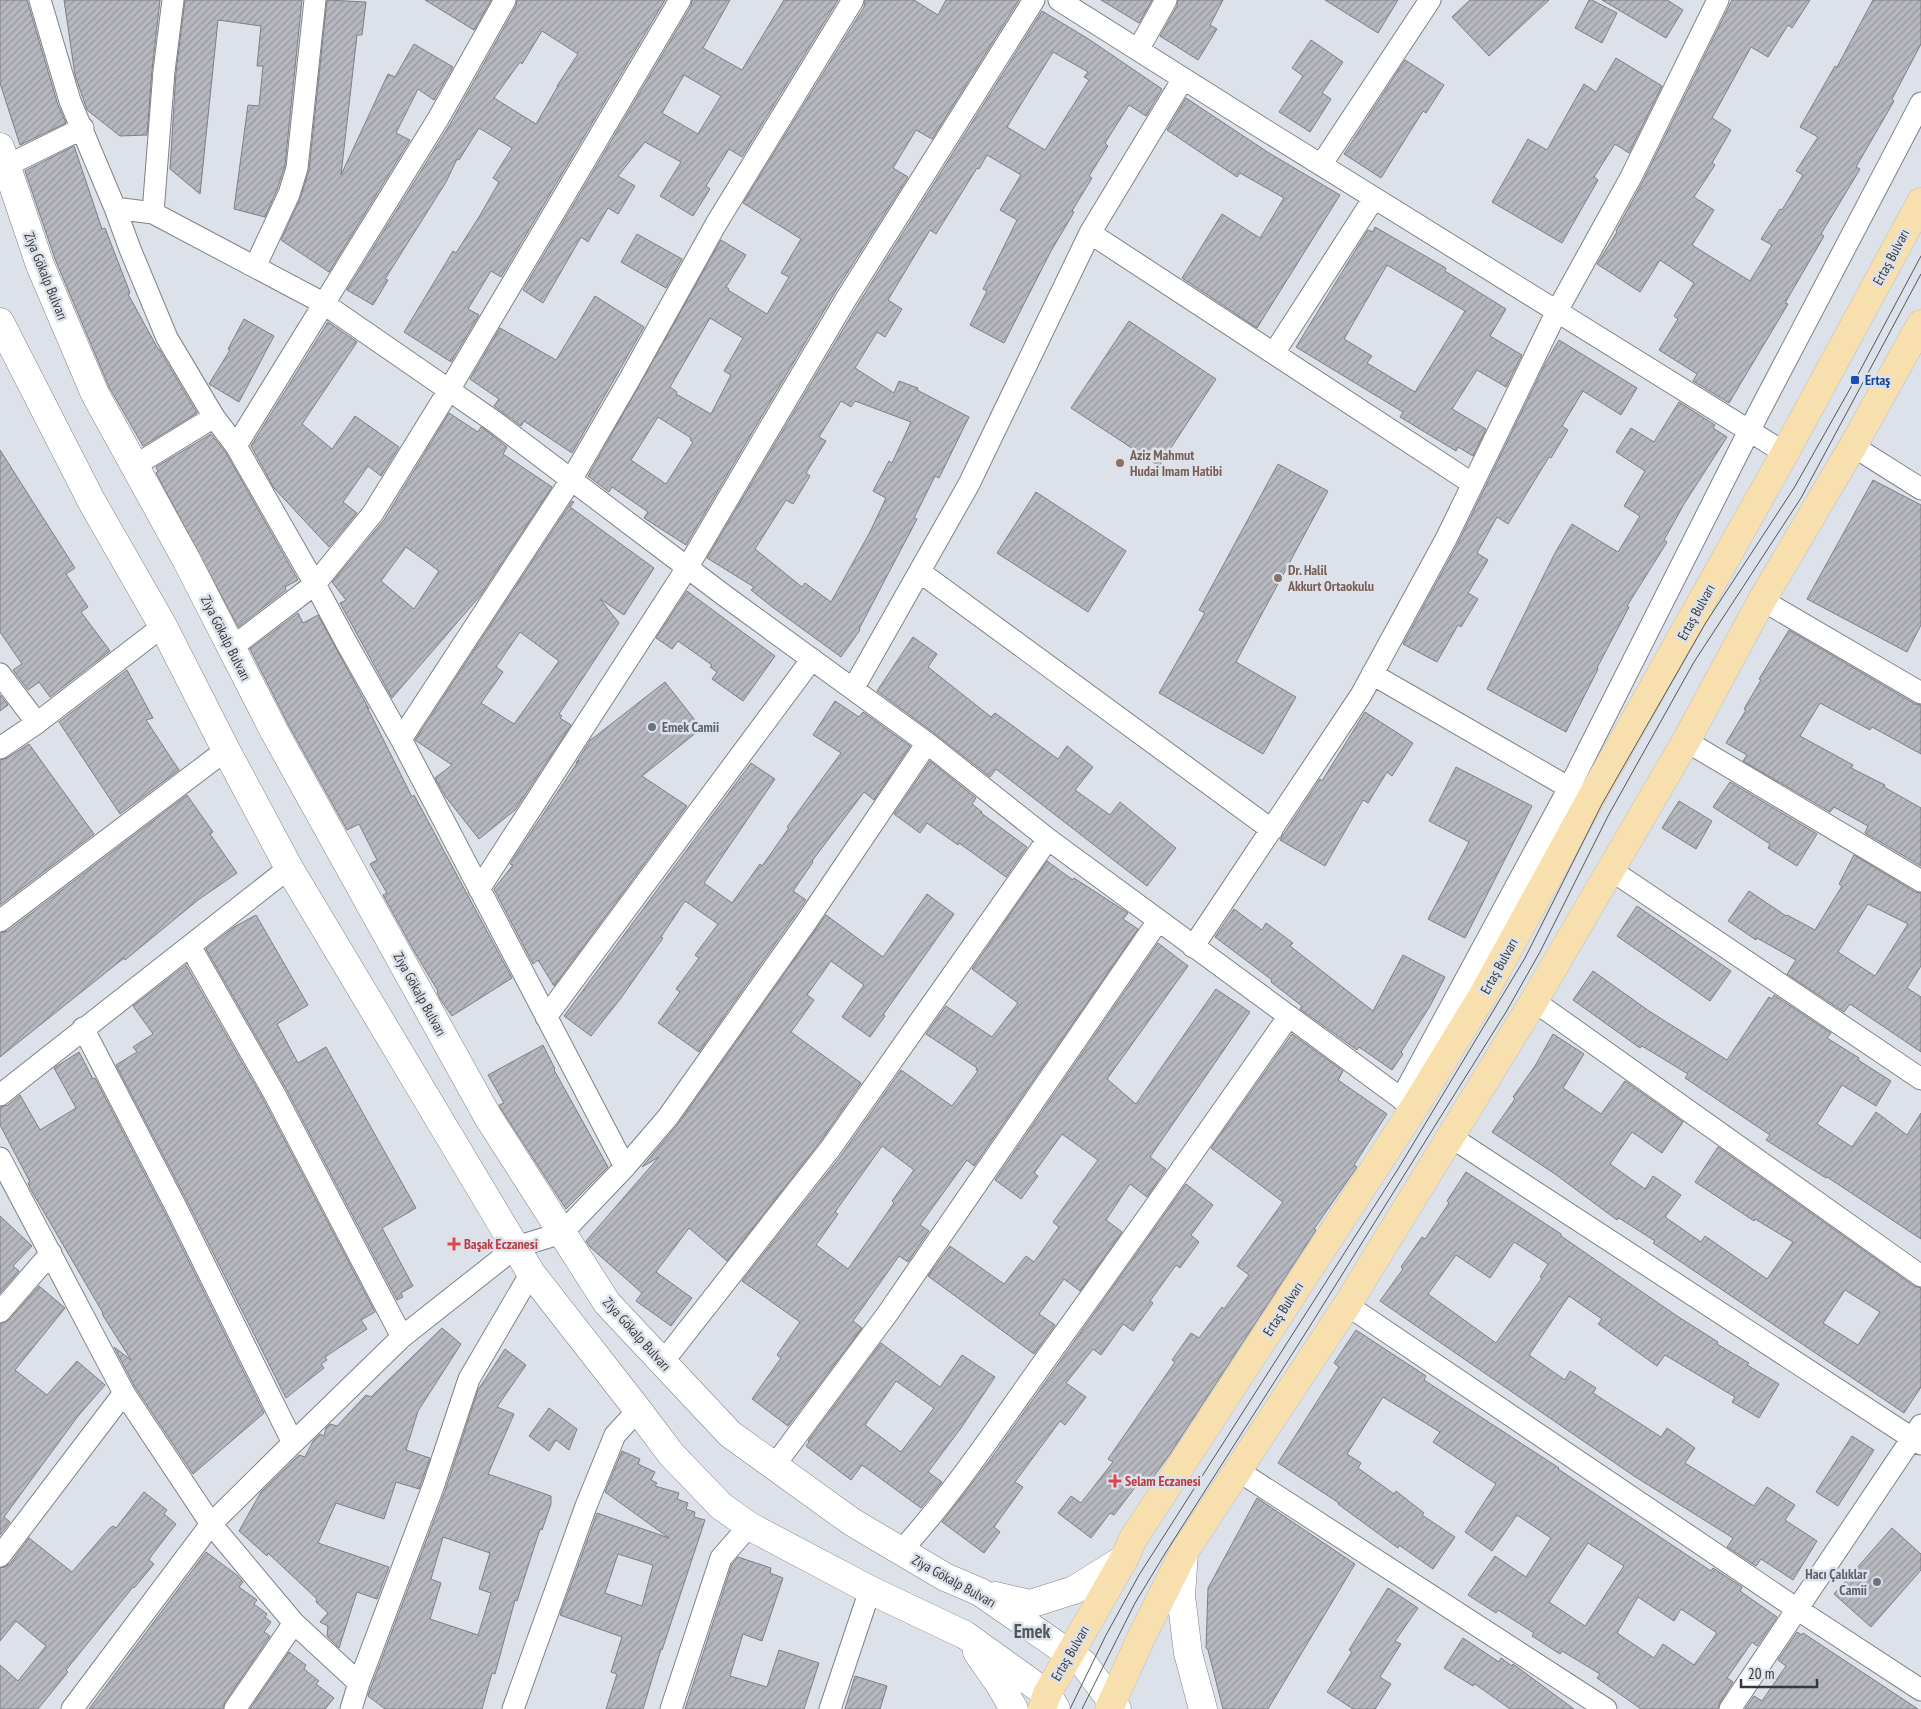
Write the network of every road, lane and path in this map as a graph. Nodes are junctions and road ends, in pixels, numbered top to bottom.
1 (40, 0) edge
2 (173, 0) edge
3 (315, 0) edge
4 (505, 0) edge
5 (680, 0) edge
6 (853, 0) edge
7 (1034, 0) edge
8 (1059, 0) edge
9 (1166, 0) edge
10 (1430, 0) edge
11 (1718, 0) edge
12 (1138, 50) junction
13 (1183, 79) junction
14 (1921, 103) edge
15 (83, 128) junction
16 (2, 160) edge
17 (1321, 165) junction
18 (1374, 198) junction
19 (1921, 202) edge
20 (115, 208) junction
21 (153, 213) junction
22 (1090, 233) junction
23 (255, 267) junction
24 (323, 303) junction
25 (1557, 311) junction
26 (0, 322) edge
27 (1921, 324) edge
28 (1274, 353) junction
29 (449, 390) junction
30 (214, 417) junction
31 (1748, 431) junction
32 (236, 446) junction
33 (1853, 446) junction
34 (1784, 453) junction
35 (134, 466) junction
36 (571, 480) junction
37 (1473, 484) junction
38 (1921, 490) edge
39 (687, 568) junction
40 (920, 572) junction
41 (315, 584) junction
42 (1762, 600) junction
43 (164, 626) junction
44 (231, 648) junction
45 (812, 659) junction
46 (0, 674) edge
47 (1372, 674) junction
48 (853, 689) junction
49 (1921, 693) edge
50 (37, 723) junction
51 (401, 739) junction
52 (1686, 741) junction
53 (927, 743) junction
54 (0, 748) edge
55 (226, 750) junction
56 (1579, 794) junction
57 (1272, 830) junction
58 (1048, 839) junction
59 (289, 868) junction
60 (1611, 870) junction
61 (1921, 881) edge
62 (479, 889) junction
63 (0, 921) edge
64 (1158, 921) junction
65 (190, 946) junction
66 (1194, 947) junction
67 (1534, 1001) junction
68 (1289, 1016) junction
69 (546, 1017) junction
70 (83, 1028) junction
71 (1921, 1079) edge
72 (0, 1095) edge
73 (1407, 1103) junction
74 (1450, 1137) junction
75 (0, 1158) edge
76 (625, 1167) junction
77 (562, 1233) junction
78 (516, 1247) junction
79 (51, 1254) junction
80 (531, 1272) junction
81 (1921, 1276) edge
82 (1347, 1306) junction
83 (0, 1312) edge
84 (402, 1337) junction
85 (662, 1363) junction
86 (124, 1393) junction
87 (638, 1410) junction
88 (1918, 1435) edge
89 (293, 1443) junction
90 (774, 1466) junction
91 (1237, 1470) junction
92 (211, 1524) junction
93 (749, 1526) junction
94 (900, 1551) junction
95 (1184, 1552) junction
96 (0, 1556) edge
97 (1124, 1560) junction
98 (870, 1590) junction
99 (980, 1592) junction
100 (1797, 1609) junction
101 (294, 1623) junction
102 (965, 1635) junction
103 (1069, 1654) junction
104 (359, 1683) junction
105 (1921, 1690) edge
106 (1048, 1704) edge
107 (1113, 1707) edge
108 (72, 1709) edge
109 (235, 1709) edge
110 (351, 1709) edge
111 (513, 1709) edge
112 (670, 1709) edge
113 (830, 1709) edge
114 (1014, 1709) edge
115 (1203, 1709) edge
116 (1606, 1709) edge
117 (1730, 1709) edge

1 - 15 street
2 - 21 street
3 - 23 street
4 - 24 street
5 - 29 street
6 - 36 street
7 - 39 street
8 - 12 street
9 - 12 street
10 - 17 street
11 - 25 street
12 - 13 street
13 - 17 street
13 - 22 street
14 - 31 street
15 - 16 street
15 - 20 street
16 - 35 main road, Ziya Gökalp Bulvarı
17 - 18 street
18 - 25 street
18 - 28 street
19 - 34 main road, Ertaş Bulvarı
20 - 21 street
20 - 30 street
21 - 23 street
22 - 28 street
22 - 40 street
23 - 24 street
24 - 29 street
24 - 32 street
25 - 31 street
25 - 37 street
26 - 43 main road
27 - 33 main road
28 - 37 street
29 - 36 street
29 - 41 street
30 - 32 street
30 - 35 street
31 - 34 street
31 - 56 street
32 - 41 street
33 - 38 street
33 - 42 main road
34 - 56 main road, Ertaş Bulvarı
35 - 44 main road, Ziya Gökalp Bulvarı
36 - 39 street
36 - 51 street
37 - 47 street
39 - 45 street
39 - 62 street
40 - 48 street
40 - 57 street
41 - 44 street
41 - 51 street
42 - 49 street
42 - 52 main road
43 - 50 street
43 - 55 main road
44 - 77 main road, Ziya Gökalp Bulvarı
45 - 48 street
45 - 69 street
46 - 50 street
47 - 56 street
47 - 57 street
48 - 53 street
50 - 54 street
51 - 62 street
52 - 60 main road
52 - 61 street
53 - 58 street
53 - 76 street
55 - 59 main road
55 - 63 street
56 - 73 main road, Ertaş Bulvarı
57 - 66 street
58 - 64 street
58 - 85 street
59 - 65 street
59 - 78 main road
60 - 67 main road
60 - 71 street
62 - 69 street
64 - 66 street
64 - 90 street
65 - 70 street
65 - 84 street
66 - 68 street
67 - 74 main road
67 - 81 street
68 - 73 street
68 - 94 street
69 - 76 street
70 - 72 street
70 - 89 street
73 - 97 main road, Ertaş Bulvarı
74 - 82 main road
74 - 88 street
75 - 79 street
76 - 77 street
77 - 78 street
77 - 85 main road, Ziya Gökalp Bulvarı
78 - 80 main road
78 - 84 street
79 - 83 street
79 - 86 street
80 - 87 main road
80 - 104 street
82 - 91 main road
82 - 100 street
84 - 89 street
85 - 90 main road, Ziya Gökalp Bulvarı
86 - 92 street
86 - 96 street
87 - 93 main road
87 - 111 street
88 - 100 street
89 - 92 street
90 - 94 main road, Ziya Gökalp Bulvarı
91 - 95 main road
91 - 116 street
92 - 101 street
92 - 108 street
93 - 98 main road
93 - 112 street
94 - 99 main road, Ziya Gökalp Bulvarı
95 - 107 main road
95 - 115 main road
97 - 99 main road
97 - 103 main road, Ertaş Bulvarı
98 - 102 main road
98 - 113 street
99 - 103 main road, Ziya Gökalp Bulvarı
100 - 105 street
100 - 117 street
101 - 104 street
101 - 109 street
102 - 106 main road
102 - 114 main road
103 - 106 main road, Ertaş Bulvarı
103 - 107 main road, Ziya Gökalp Bulvarı
104 - 110 street

